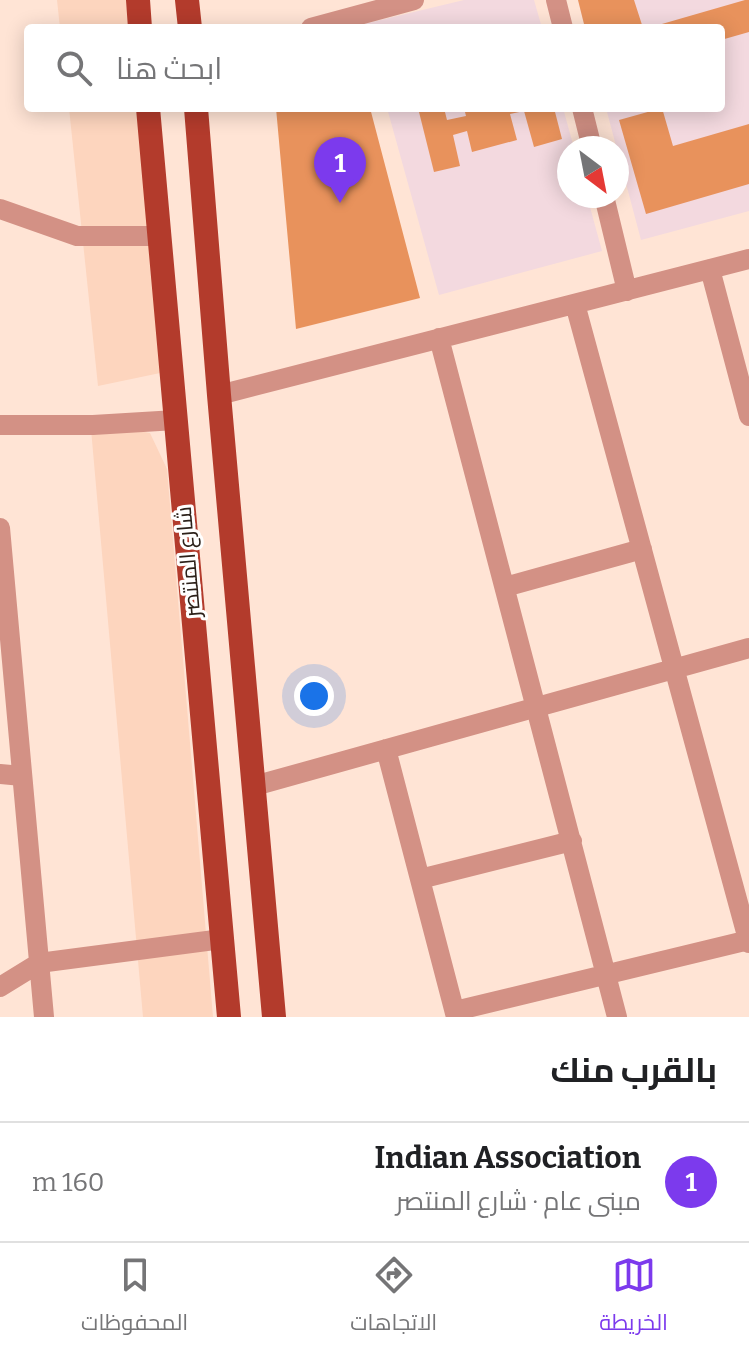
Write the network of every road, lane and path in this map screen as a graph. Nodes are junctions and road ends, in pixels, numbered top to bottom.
1 (138, 0) edge
2 (187, 0) edge
3 (414, 0) edge
4 (556, 0) edge
5 (140, 24) edge
6 (190, 24) edge
7 (326, 24) edge
8 (562, 24) edge
9 (148, 112) edge
10 (196, 112) edge
11 (583, 112) edge
12 (589, 136) edge
13 (607, 208) edge
14 (0, 209) edge
15 (159, 236) junction
16 (749, 259) edge
17 (710, 269) junction
18 (627, 291) junction
19 (575, 304) junction
20 (439, 338) junction
21 (219, 395) junction
22 (749, 416) edge
23 (176, 420) junction
24 (0, 425) edge
25 (0, 528) edge
26 (642, 549) junction
27 (505, 587) junction
28 (749, 648) edge
29 (674, 669) junction
30 (536, 707) junction
31 (386, 749) junction
32 (0, 774) edge
33 (22, 776) junction
34 (254, 786) junction
35 (572, 841) junction
36 (420, 879) junction
37 (222, 939) junction
38 (749, 941) edge
39 (39, 963) junction
40 (607, 976) junction
41 (0, 987) edge
42 (456, 1014) edge
43 (44, 1017) edge
44 (229, 1017) edge
45 (274, 1017) edge
46 (617, 1017) edge

1 - 5 main road
2 - 6 main road
3 - 7 street
4 - 8 street
9 - 15 main road, شارع المنتصر
10 - 21 main road, شارع المنتصر
11 - 12 street
13 - 18 street
14 - 15 street
15 - 23 main road, شارع المنتصر
16 - 17 street
17 - 18 street
17 - 22 street
18 - 19 street
19 - 20 street
19 - 26 street
20 - 21 street
20 - 27 street
21 - 34 main road, شارع المنتصر
23 - 24 street
23 - 37 main road, شارع المنتصر
25 - 33 street
26 - 27 street
26 - 29 street
27 - 30 street
28 - 29 street
29 - 30 street
29 - 38 street
30 - 31 street
30 - 35 street
31 - 34 street
31 - 36 street
32 - 33 street
33 - 39 street
34 - 45 main road, شارع المنتصر
35 - 36 street
35 - 40 street
36 - 42 street
37 - 39 street
37 - 44 main road, شارع المنتصر
38 - 40 street
39 - 41 street
39 - 43 street
40 - 42 street
40 - 46 street

